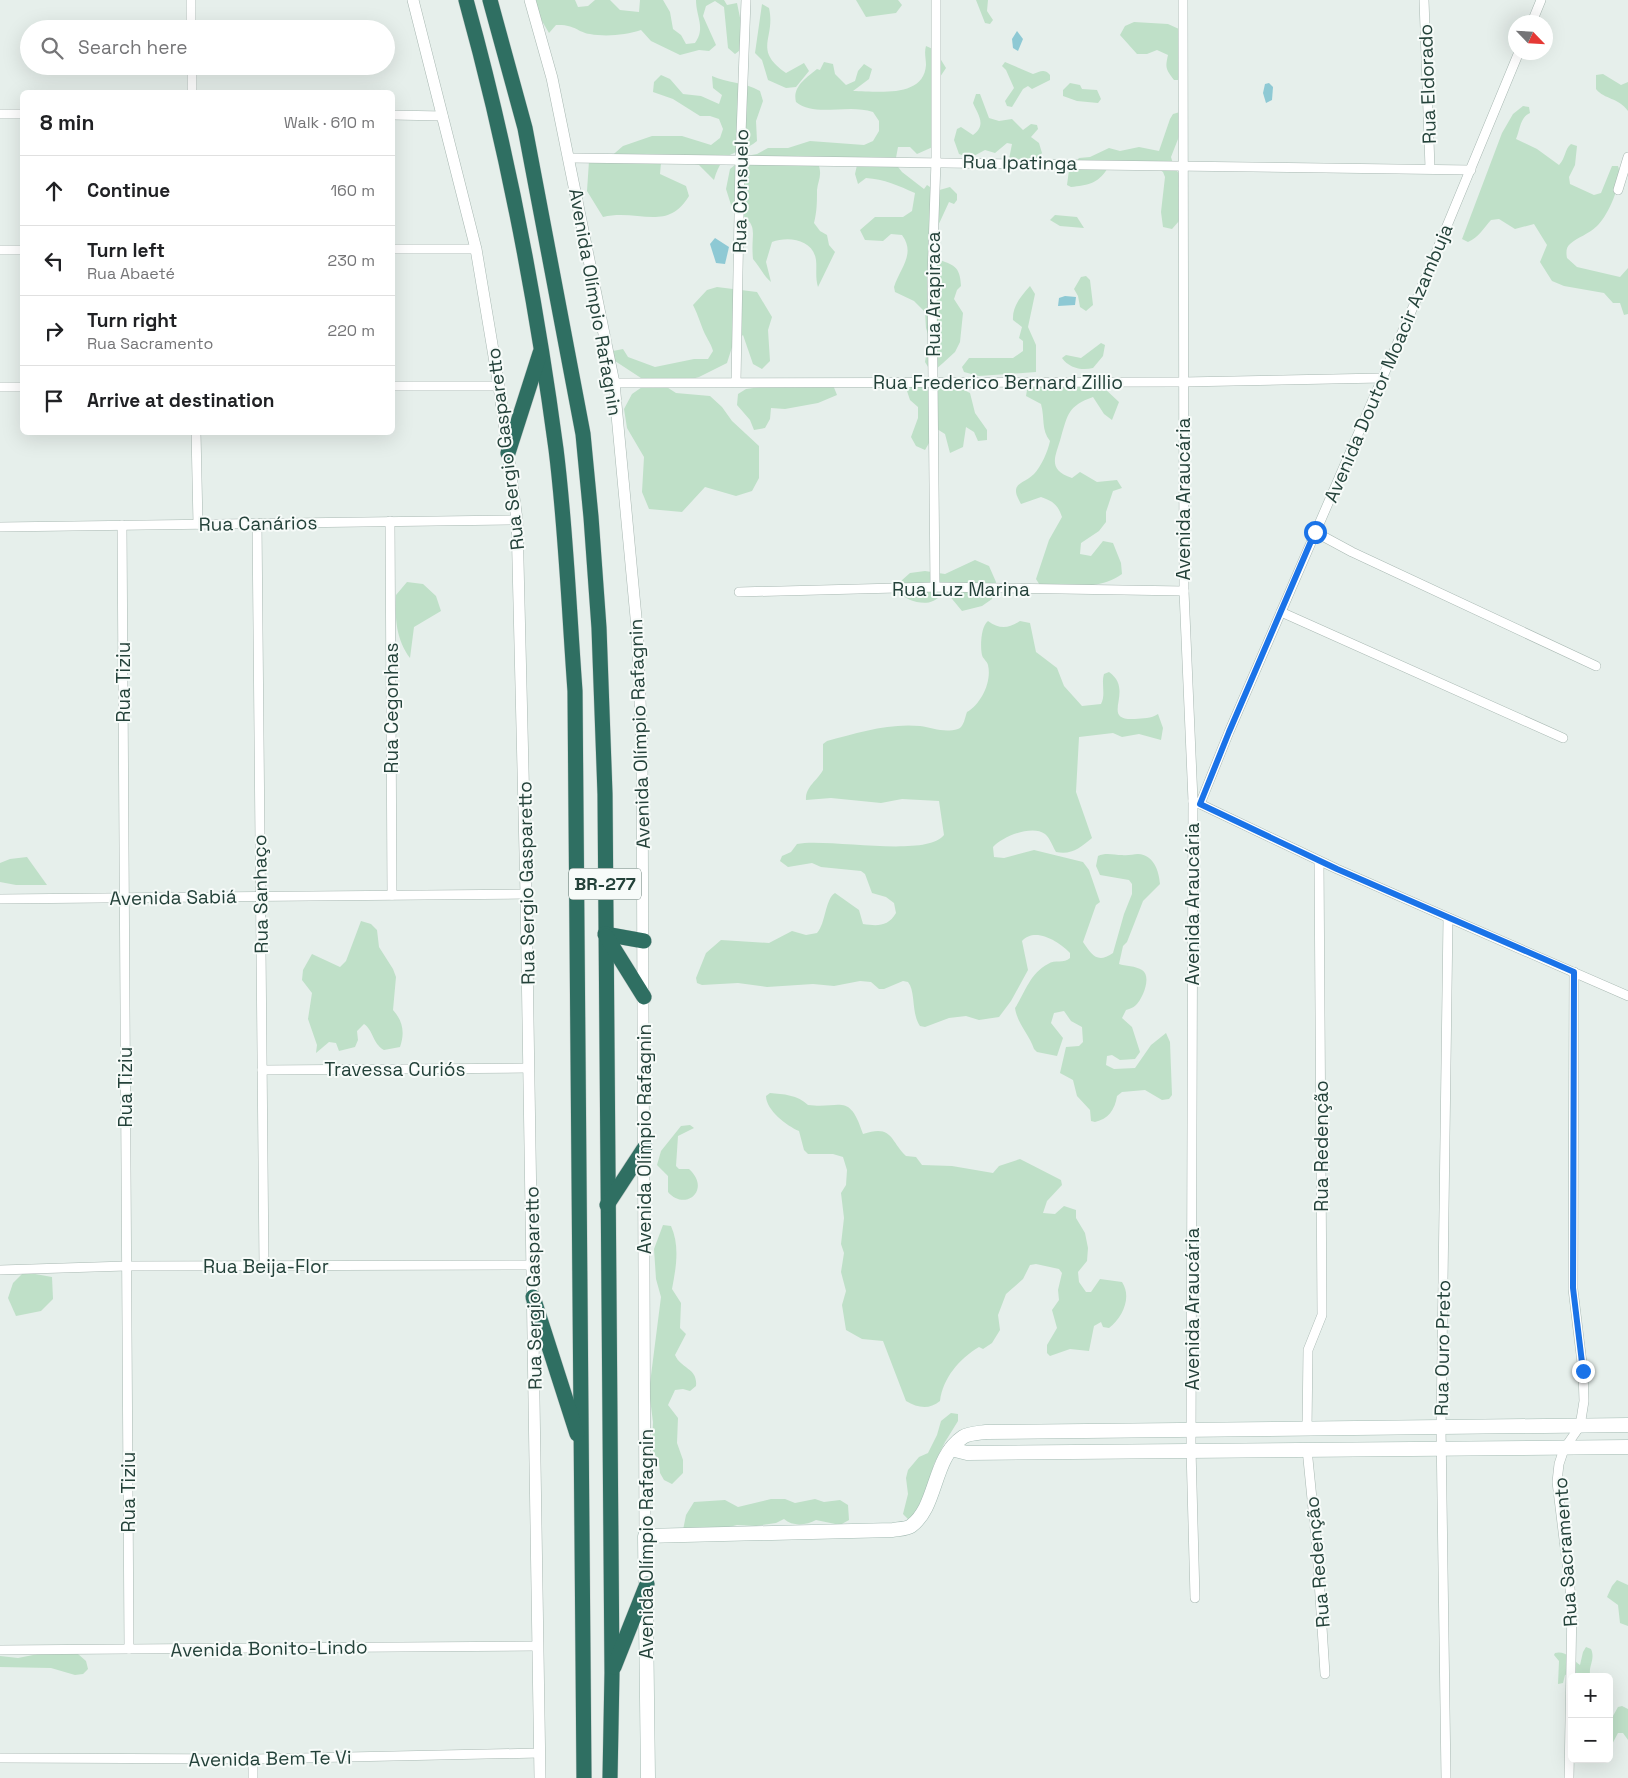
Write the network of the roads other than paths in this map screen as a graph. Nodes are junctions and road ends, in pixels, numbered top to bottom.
1 (191, 0) edge
2 (413, 0) edge
3 (466, 0) edge
4 (490, 0) edge
5 (530, 0) edge
6 (746, 0) edge
7 (936, 0) edge
8 (1182, 0) edge
9 (1424, 0) edge
10 (1541, 0) edge
11 (1535, 15) edge
12 (191, 20) edge
13 (1517, 60) edge
14 (192, 75) edge
15 (192, 90) edge
16 (0, 114) edge
17 (20, 114) edge
18 (395, 115) edge
19 (443, 116) junction
20 (1628, 157) edge
21 (570, 158) junction
22 (740, 161) junction
23 (936, 161) junction
24 (1183, 164) junction
25 (1430, 168) junction
26 (1471, 170) junction
27 (1618, 190) dead end
28 (395, 249) edge
29 (0, 250) edge
30 (20, 250) edge
31 (476, 250) junction
32 (541, 349) junction
33 (1382, 378) junction
34 (736, 382) junction
35 (933, 382) junction
36 (1183, 382) junction
37 (614, 383) junction
38 (395, 386) edge
39 (499, 386) junction
40 (0, 387) edge
41 (20, 387) edge
42 (196, 435) edge
43 (508, 454) junction
44 (517, 520) junction
45 (390, 521) junction
46 (257, 523) junction
47 (198, 524) junction
48 (122, 525) junction
49 (0, 527) edge
50 (1315, 532) junction
51 (935, 587) junction
52 (1184, 591) junction
53 (739, 592) dead end
54 (1280, 612) junction
55 (1596, 666) dead end
56 (1563, 738) dead end
57 (1196, 803) junction
58 (1319, 861) junction
59 (526, 894) junction
60 (392, 895) junction
61 (260, 896) junction
62 (0, 898) edge
63 (124, 898) junction
64 (1448, 918) junction
65 (605, 934) junction
66 (644, 941) junction
67 (1574, 972) junction
68 (1628, 996) edge
69 (644, 997) junction
70 (529, 1068) junction
71 (262, 1070) junction
72 (645, 1147) junction
73 (607, 1206) junction
74 (126, 1266) junction
75 (264, 1266) junction
76 (532, 1266) junction
77 (0, 1270) edge
78 (533, 1298) junction
79 (1628, 1425) edge
80 (1580, 1426) junction
81 (1441, 1428) junction
82 (1307, 1429) junction
83 (1191, 1430) junction
84 (1336, 1430) junction
85 (1628, 1447) edge
86 (1441, 1448) junction
87 (582, 1449) junction
88 (951, 1449) junction
89 (1307, 1449) junction
90 (1564, 1449) junction
91 (1191, 1450) junction
92 (1336, 1450) junction
93 (645, 1536) junction
94 (647, 1584) junction
95 (1195, 1598) dead end
96 (538, 1646) junction
97 (128, 1649) junction
98 (0, 1650) edge
99 (612, 1673) junction
100 (1325, 1674) dead end
101 (539, 1753) junction
102 (0, 1758) edge
103 (253, 1759) junction
104 (253, 1778) edge
105 (540, 1778) edge
106 (584, 1778) edge
107 (610, 1778) edge
108 (648, 1778) edge
109 (1446, 1778) edge
110 (1569, 1778) edge

1 - 12 street
2 - 19 street, Rua Sergio Gasparetto
3 - 32 highway, BR-277
4 - 65 highway, BR-277
5 - 21 street, Avenida Olímpio Rafagnin
6 - 22 street, Rua Consuelo
7 - 23 street, Rua Arapiraca
8 - 24 street, Avenida Araucária
9 - 25 street, Rua Eldorado
10 - 11 street
13 - 26 street, Avenida Doutor Moacir Azambuja
14 - 15 street
16 - 17 street
18 - 19 street
19 - 31 street, Rua Sergio Gasparetto
20 - 27 street
21 - 22 street, Rua Ipatinga
21 - 37 street, Avenida Olímpio Rafagnin
22 - 23 street, Rua Ipatinga
22 - 34 street, Rua Consuelo
23 - 24 street, Rua Ipatinga
23 - 35 street, Rua Arapiraca
24 - 25 street, Rua Ipatinga
24 - 36 street, Avenida Araucária
25 - 26 street, Rua Ipatinga
26 - 33 street, Avenida Doutor Moacir Azambuja
28 - 31 street
29 - 30 street
31 - 39 street, Rua Sergio Gasparetto
32 - 43 highway
32 - 87 highway, BR-277
33 - 36 street, Rua Frederico Bernard Zillio
33 - 50 street, Avenida Doutor Moacir Azambuja
34 - 35 street, Rua Frederico Bernard Zillio
34 - 37 street, Rua Frederico Bernard Zillio
35 - 36 street, Rua Frederico Bernard Zillio
35 - 51 street, Rua Arapiraca
36 - 52 street, Avenida Araucária
37 - 66 street, Avenida Olímpio Rafagnin
38 - 39 street
39 - 43 street, Rua Sergio Gasparetto
40 - 41 street
42 - 47 street
43 - 44 street, Rua Sergio Gasparetto
44 - 45 street, Rua Canários
44 - 59 street, Rua Sergio Gasparetto
45 - 46 street, Rua Canários
45 - 60 street, Rua Cegonhas
46 - 47 street, Rua Canários
46 - 61 street, Rua Sanhaço
47 - 48 street, Rua Canários
48 - 49 street, Rua Canários
48 - 63 street, Rua Tiziu
50 - 54 street, Avenida Doutor Moacir Azambuja
50 - 55 street
51 - 52 street, Rua Luz Marina
51 - 53 street, Rua Luz Marina
52 - 57 street, Avenida Araucária
54 - 56 street
54 - 57 street, Avenida Doutor Moacir Azambuja
57 - 58 street
57 - 83 street, Avenida Araucária
58 - 64 street
58 - 82 street, Rua Redenção
59 - 60 street, Avenida Sabiá
59 - 70 street, Rua Sergio Gasparetto
60 - 61 street, Avenida Sabiá
61 - 63 street, Avenida Sabiá
61 - 71 street, Rua Sanhaço
62 - 63 street, Avenida Sabiá
63 - 74 street, Rua Tiziu
64 - 67 street
64 - 81 street, Rua Ouro Preto
65 - 66 highway
65 - 69 highway
65 - 73 highway, BR-277
66 - 69 street, Avenida Olímpio Rafagnin
67 - 68 street
67 - 80 street, Rua Sacramento
69 - 72 street, Avenida Olímpio Rafagnin
70 - 71 street, Travessa Curiós
70 - 76 street, Rua Sergio Gasparetto
71 - 75 street, Rua Sanhaço
72 - 73 highway
72 - 93 street, Avenida Olímpio Rafagnin
73 - 99 highway, BR-277
74 - 75 street, Rua Beija-Flor
74 - 77 street, Rua Beija-Flor
74 - 97 street, Rua Tiziu
75 - 76 street, Rua Beija-Flor
76 - 78 street, Rua Sergio Gasparetto
78 - 87 highway
78 - 96 street, Rua Sergio Gasparetto
79 - 80 main road
80 - 81 main road
80 - 90 street, Rua Sacramento
81 - 84 main road
81 - 86 street, Rua Ouro Preto
82 - 83 main road
82 - 84 main road
83 - 88 main road
83 - 91 street, Avenida Araucária
84 - 92 main road
85 - 90 main road
86 - 90 main road
86 - 92 main road
86 - 109 street, Rua Ouro Preto
87 - 106 highway, BR-277
88 - 91 main road
88 - 93 main road
89 - 91 main road
89 - 92 main road
89 - 100 street, Rua Redenção
90 - 110 street, Rua Sacramento
91 - 95 street, Avenida Araucária
93 - 94 main road, Avenida Olímpio Rafagnin
94 - 99 highway
94 - 108 main road, Avenida Olímpio Rafagnin
96 - 97 street, Avenida Bonito-Lindo
96 - 101 street, Rua Sergio Gasparetto
97 - 98 street, Avenida Bonito-Lindo
99 - 107 highway, BR-277
101 - 103 street, Avenida Bem Te Vi
101 - 105 street, Rua Sergio Gasparetto
102 - 103 street, Avenida Bem Te Vi
103 - 104 street

